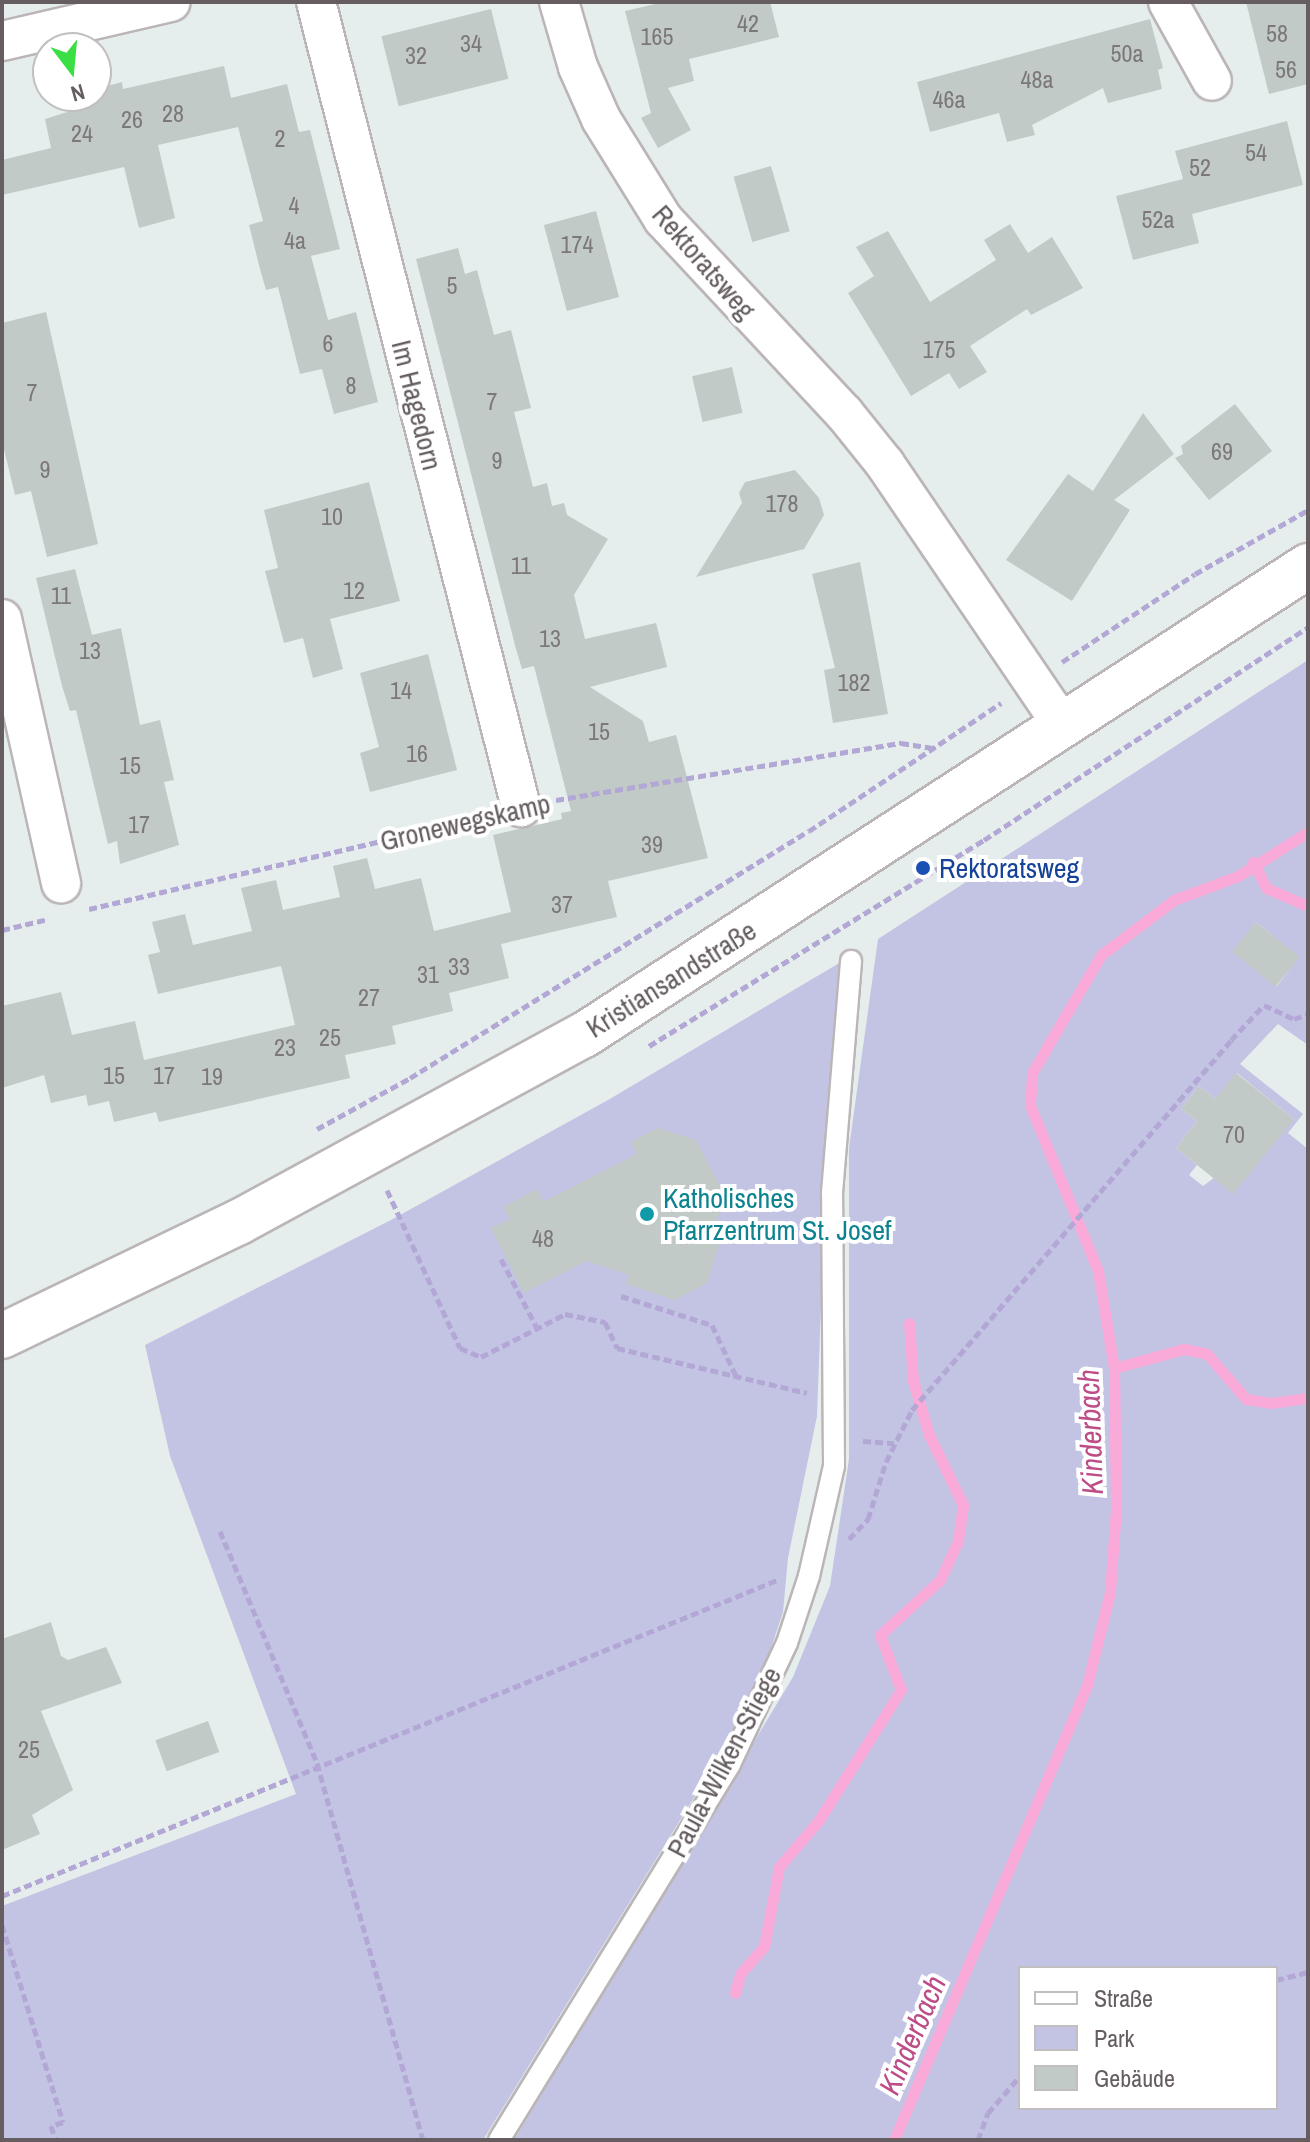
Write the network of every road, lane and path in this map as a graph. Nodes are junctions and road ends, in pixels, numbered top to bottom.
1 (171, 2) edge
2 (316, 2) edge
3 (559, 2) edge
4 (1168, 2) edge
5 (2, 41) edge
6 (1212, 81) dead end
7 (1308, 510) edge
8 (1308, 566) edge
9 (2, 619) edge
10 (1308, 627) edge
11 (1033, 681) junction
12 (1064, 727) junction
13 (933, 748) junction
14 (521, 807) junction
15 (64, 905) junction
16 (854, 923) dead end
17 (2, 930) edge
18 (851, 961) dead end
19 (1308, 1014) edge
20 (303, 1137) dead end
21 (387, 1190) dead end
22 (501, 1259) dead end
23 (621, 1296) dead end
24 (537, 1328) junction
25 (2, 1336) edge
26 (736, 1377) junction
27 (836, 1394) junction
28 (220, 1531) dead end
29 (812, 1568) junction
30 (317, 1763) junction
31 (2, 1896) edge
32 (2, 1925) edge
33 (1308, 1972) edge
34 (1278, 1980) edge
35 (1018, 2078) edge
36 (56, 2140) edge
37 (423, 2140) edge
38 (499, 2140) edge
39 (978, 2140) edge

1 - 5 street
2 - 14 street, Im Hagedorn
3 - 11 street, Rektoratsweg
4 - 6 street
7 - 11 path
8 - 12 street, Kristiansandstraße
9 - 15 street
10 - 16 path
11 - 12 street, Rektoratsweg
11 - 13 path
12 - 25 street, Kristiansandstraße
13 - 14 path, Gronewegskamp
13 - 20 path
14 - 15 path, Gronewegskamp
15 - 17 path, Gronewegskamp
18 - 27 lane, Paula-Wilken-Stiege
19 - 29 path
21 - 24 path
22 - 24 path
23 - 26 path
24 - 26 path
26 - 27 path
27 - 29 lane, Paula-Wilken-Stiege
28 - 30 path
29 - 30 path
29 - 38 lane, Paula-Wilken-Stiege
30 - 31 path
30 - 37 path
32 - 36 path
33 - 34 path
35 - 39 path

